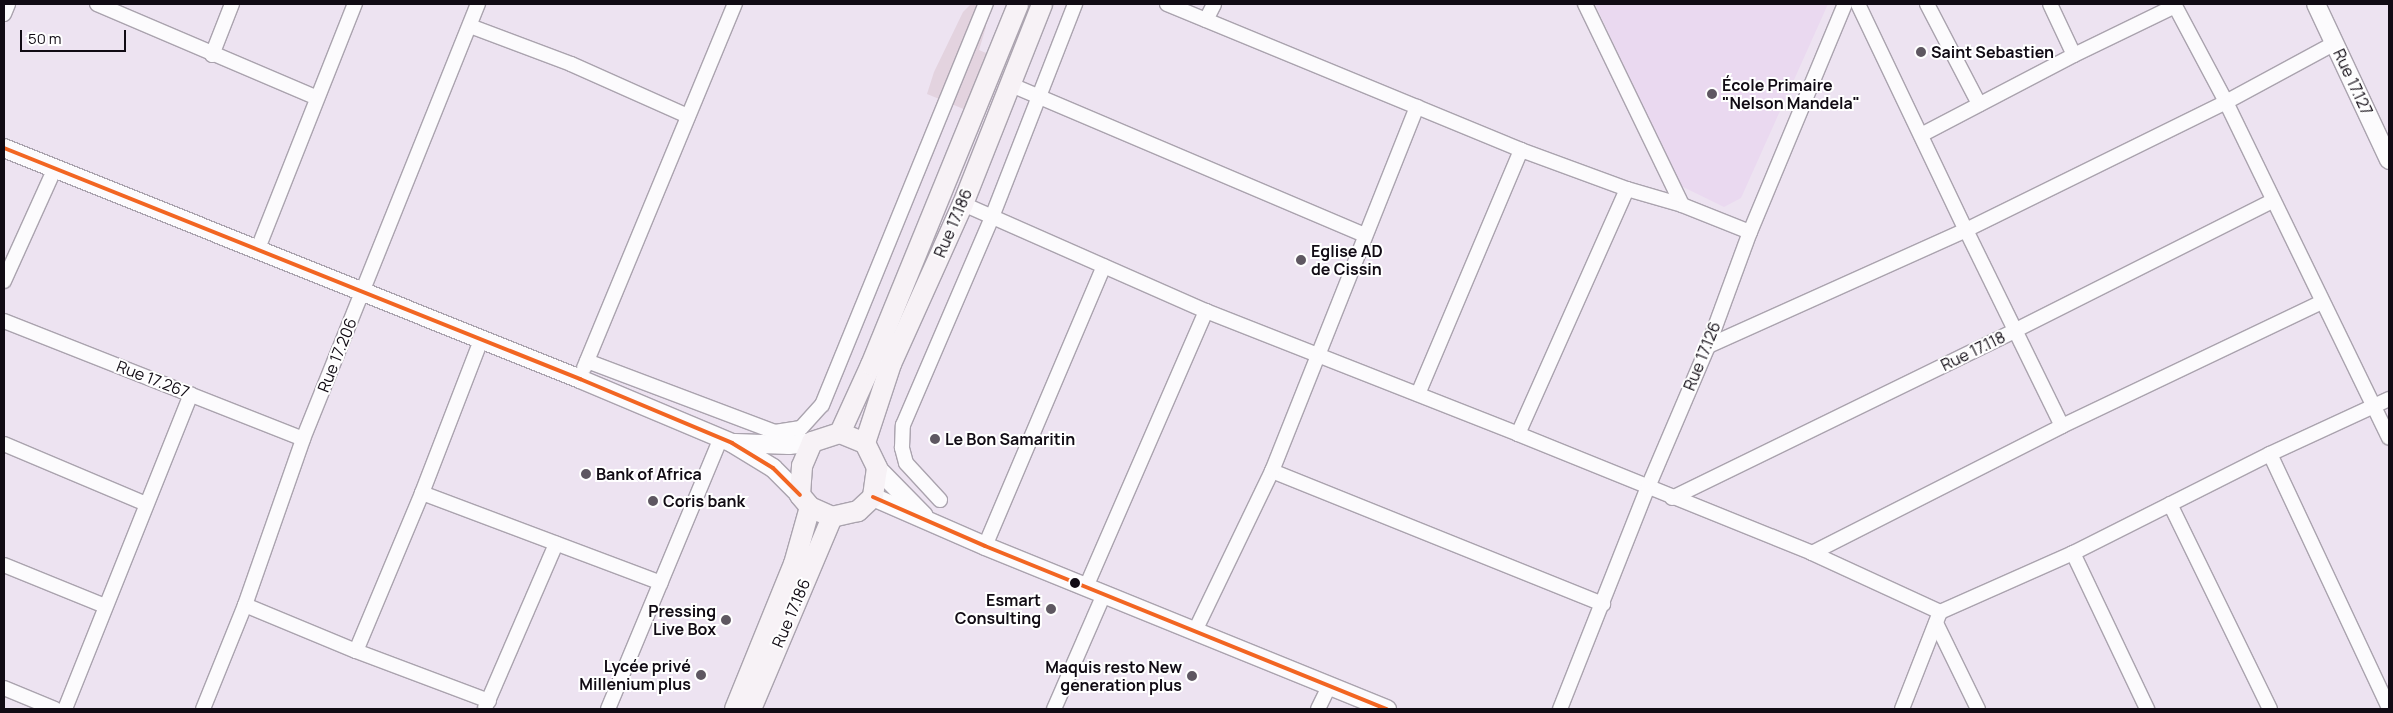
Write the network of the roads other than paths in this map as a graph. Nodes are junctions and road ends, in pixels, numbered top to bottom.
1 (8, 4) edge
2 (97, 4) edge
3 (232, 4) edge
4 (355, 4) edge
5 (478, 4) edge
6 (735, 4) edge
7 (986, 4) edge
8 (1018, 4) edge
9 (1042, 4) edge
10 (1075, 4) edge
11 (1167, 4) edge
12 (1214, 4) edge
13 (1585, 4) edge
14 (1845, 4) edge
15 (1858, 4) edge
16 (1927, 4) edge
17 (2050, 4) edge
18 (2316, 4) edge
19 (2174, 5) edge
20 (120, 8) edge
21 (4, 14) edge
22 (1206, 20) junction
23 (470, 26) junction
24 (2335, 43) junction
25 (212, 54) junction
26 (2074, 54) junction
27 (1009, 84) junction
28 (1038, 96) junction
29 (317, 98) junction
30 (2226, 102) junction
31 (1979, 104) junction
32 (1417, 107) junction
33 (688, 116) junction
34 (1920, 135) junction
35 (4, 148) edge
36 (1521, 150) junction
37 (2389, 160) edge
38 (55, 168) junction
39 (1627, 189) junction
40 (2273, 201) junction
41 (963, 204) junction
42 (1682, 205) junction
43 (992, 217) junction
44 (1966, 230) junction
45 (1750, 232) junction
46 (1365, 235) junction
47 (257, 251) junction
48 (1104, 266) junction
49 (4, 281) edge
50 (362, 293) junction
51 (2322, 302) junction
52 (1206, 311) junction
53 (4, 321) edge
54 (2016, 330) junction
55 (481, 340) junction
56 (1708, 346) junction
57 (1317, 355) junction
58 (587, 361) junction
59 (580, 379) junction
60 (191, 394) junction
61 (1418, 394) junction
62 (2389, 399) edge
63 (2374, 406) junction
64 (2062, 426) junction
65 (840, 433) junction
66 (1518, 434) junction
67 (2389, 438) edge
68 (303, 439) junction
69 (726, 441) junction
70 (812, 442) junction
71 (865, 443) junction
72 (4, 444) edge
73 (2270, 454) junction
74 (877, 468) junction
75 (1272, 471) junction
76 (1648, 487) junction
77 (422, 493) junction
78 (872, 497) junction
79 (1672, 498) junction
80 (940, 500) dead end
81 (805, 501) junction
82 (146, 504) junction
83 (2170, 504) junction
84 (832, 516) junction
85 (932, 523) junction
86 (556, 544) junction
87 (984, 546) junction
88 (1812, 553) junction
89 (2073, 553) junction
90 (4, 565) edge
91 (661, 583) junction
92 (1086, 587) junction
93 (1104, 594) junction
94 (1603, 604) junction
95 (245, 605) junction
96 (105, 606) junction
97 (1938, 617) junction
98 (1195, 631) junction
99 (356, 651) junction
100 (1329, 686) junction
101 (4, 688) edge
102 (487, 705) edge
103 (2389, 708) edge
104 (55, 709) edge
105 (64, 709) edge
106 (206, 709) edge
107 (608, 709) edge
108 (735, 709) edge
109 (751, 709) edge
110 (1054, 709) edge
111 (1318, 709) edge
112 (1387, 709) edge
113 (1560, 709) edge
114 (1902, 709) edge
115 (1978, 709) edge
116 (2147, 709) edge
117 (2270, 709) edge

1 - 21 street
2 - 20 street
3 - 25 street
4 - 29 street
5 - 23 street, Rue 17.206
6 - 33 street
7 - 58 street
8 - 65 main road
9 - 27 main road, Rue 17.186
10 - 28 street
11 - 22 street
12 - 22 street
13 - 42 street
14 - 45 street, Rue 17.126
15 - 34 street
16 - 31 street
17 - 26 street
18 - 24 street, Rue 17.127
19 - 26 street
19 - 30 street
20 - 25 street
22 - 32 street
23 - 33 street
23 - 50 street, Rue 17.206
24 - 30 street
24 - 37 street, Rue 17.127
25 - 29 street
26 - 31 street
27 - 28 street
27 - 41 main road, Rue 17.186
28 - 43 street
28 - 46 street
29 - 47 street
30 - 40 street
30 - 44 street
31 - 34 street
32 - 36 street
32 - 46 street
33 - 58 street
34 - 44 street
35 - 38 street
36 - 39 street
36 - 61 street
38 - 47 street
38 - 49 street
39 - 42 street
39 - 66 street
40 - 51 street
40 - 54 street, Rue 17.118
41 - 43 street
41 - 71 main road, Rue 17.186
42 - 45 street
43 - 48 street
43 - 80 street
44 - 54 street
44 - 56 street
45 - 56 street, Rue 17.126
46 - 57 street
47 - 50 street
48 - 52 street
48 - 87 street
50 - 55 street
50 - 68 street, Rue 17.206
51 - 63 street
51 - 64 street
52 - 57 street
52 - 92 street
53 - 60 street, Rue 17.267
54 - 64 street
54 - 79 street, Rue 17.118
55 - 59 street
55 - 77 street
56 - 76 street, Rue 17.126
57 - 61 street
57 - 75 street
58 - 59 street
59 - 69 street
60 - 68 street, Rue 17.267
60 - 82 street
61 - 66 street
62 - 63 street
63 - 67 street
63 - 73 street
64 - 88 street
65 - 70 main road
65 - 71 main road
66 - 76 street
68 - 95 street, Rue 17.206
69 - 70 street
69 - 81 street
69 - 91 street
70 - 81 main road
71 - 74 main road
72 - 82 street
73 - 83 street
73 - 103 street
74 - 78 main road
74 - 85 street
75 - 94 street
75 - 98 street
76 - 79 street
76 - 94 street, Rue 17.126
77 - 86 street
77 - 99 street
78 - 84 main road
78 - 85 street
79 - 88 street
81 - 84 main road
81 - 108 main road
82 - 96 street
83 - 89 street
83 - 117 street
84 - 109 main road, Rue 17.186
85 - 87 street
86 - 91 street
86 - 102 street
87 - 92 street
88 - 97 street
89 - 97 street
89 - 116 street
90 - 96 street
91 - 107 street
92 - 93 street
93 - 98 street
93 - 110 street
94 - 113 street, Rue 17.126
95 - 99 street
95 - 106 street, Rue 17.206
96 - 105 street
97 - 114 street
97 - 115 street
98 - 100 street
99 - 102 street
100 - 111 street
100 - 112 street
101 - 104 street

